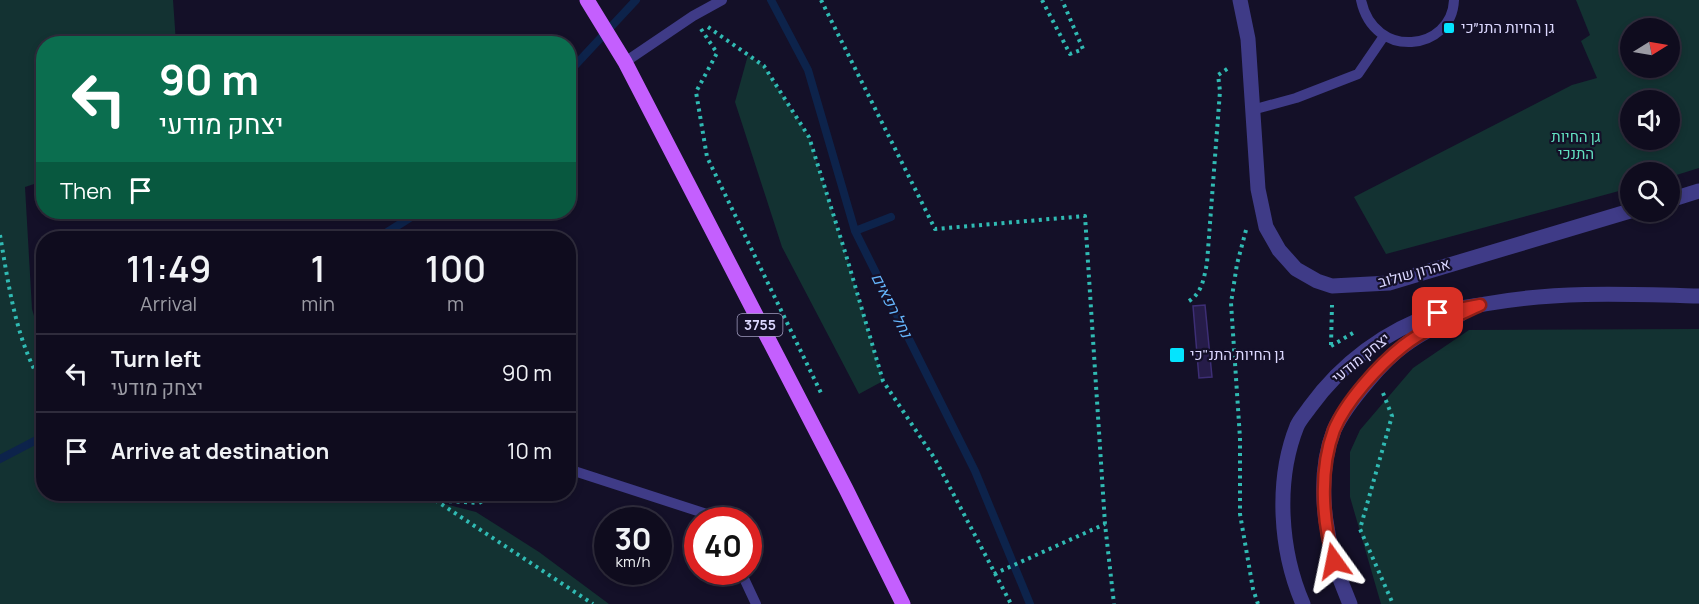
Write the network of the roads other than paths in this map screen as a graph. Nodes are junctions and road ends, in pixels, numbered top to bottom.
1 (587, 0) edge
2 (722, 0) edge
3 (1240, 0) edge
4 (1361, 0) edge
5 (1454, 0) edge
6 (1384, 36) junction
7 (625, 62) junction
8 (1252, 110) junction
9 (1699, 191) edge
10 (1680, 197) edge
11 (1620, 215) edge
12 (1699, 296) edge
13 (1480, 305) junction
14 (576, 472) edge
15 (688, 507) edge
16 (747, 585) edge
17 (756, 604) edge
18 (903, 604) edge
19 (1303, 604) edge
20 (1350, 604) edge

1 - 7 main road, 3755
2 - 7 lane
3 - 8 street, אהרון שולוב
4 - 6 lane
5 - 6 lane
6 - 8 lane
7 - 18 main road, 3755
8 - 11 street, אהרון שולוב
9 - 10 street
12 - 13 street, יצחק מודעי
13 - 19 street, יצחק מודעי
13 - 20 street, יצחק מודעי
14 - 15 lane
16 - 17 lane

